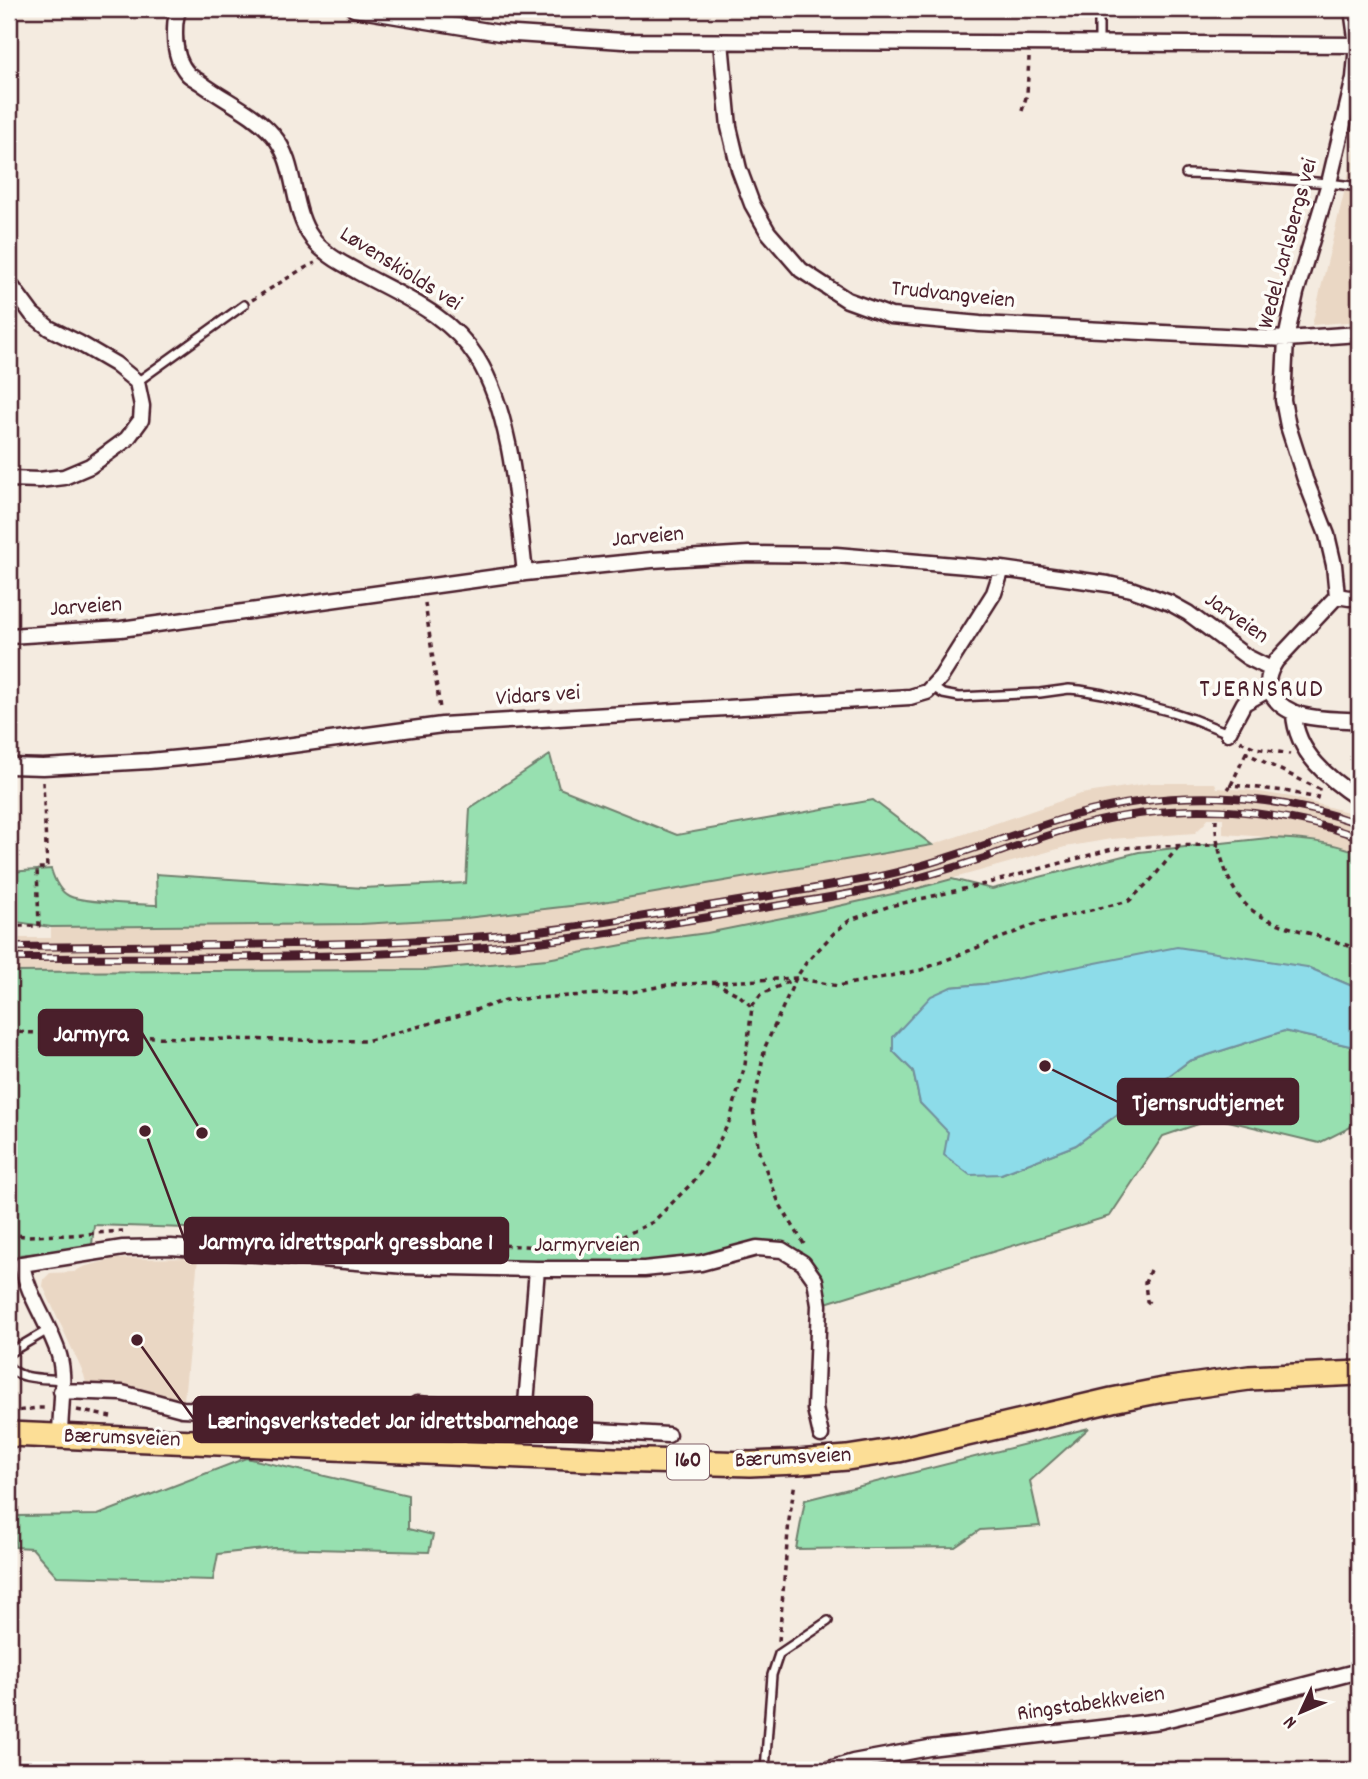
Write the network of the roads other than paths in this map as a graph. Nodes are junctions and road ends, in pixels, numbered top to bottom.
1 (178, 9) edge
2 (354, 9) edge
3 (1099, 9) edge
4 (1352, 9) edge
5 (721, 43) junction
6 (1099, 43) junction
7 (1358, 45) edge
8 (1186, 174) dead end
9 (1329, 183) junction
10 (1359, 187) edge
11 (9, 283) edge
12 (244, 305) road end
13 (1359, 334) edge
14 (1286, 339) junction
15 (137, 382) junction
16 (9, 479) edge
17 (1002, 569) junction
18 (525, 573) junction
19 (1337, 596) junction
20 (1359, 597) edge
21 (9, 636) edge
22 (1271, 669) junction
23 (933, 687) junction
24 (1268, 690) junction
25 (1294, 714) junction
26 (1359, 721) edge
27 (1228, 733) joint
28 (9, 766) edge
29 (1359, 799) edge
30 (15, 1262) edge
31 (537, 1269) junction
32 (48, 1331) junction
33 (9, 1353) edge
34 (9, 1367) edge
35 (1359, 1373) edge
36 (61, 1386) junction
37 (417, 1404) dead end
38 (526, 1404) junction
39 (399, 1419) dead end
40 (9, 1434) edge
41 (668, 1435) dead end
42 (60, 1436) junction
43 (821, 1436) dead end
44 (828, 1620) dead end
45 (1359, 1671) edge
46 (765, 1770) edge
47 (825, 1770) edge

1 - 18 street, Løvenskiolds vei
2 - 5 street
3 - 6 lane
4 - 7 street, Wedel Jarlsbergs vei
5 - 6 street
5 - 14 street, Trudvangveien
6 - 7 street
7 - 9 street, Wedel Jarlsbergs vei
8 - 9 lane
9 - 10 lane
9 - 14 street, Wedel Jarlsbergs vei
11 - 15 street
12 - 15 lane
13 - 14 street, Trudvangveien
14 - 19 street, Wedel Jarlsbergs vei
15 - 16 street
17 - 18 street, Jarveien
17 - 22 street, Jarveien
17 - 23 street
18 - 21 street, Jarveien
19 - 20 street
19 - 22 street
22 - 24 street
23 - 27 lane
23 - 28 street, Vidars vei
24 - 25 street
24 - 27 street
25 - 26 street
25 - 29 street
30 - 31 street, Jarmyrveien
30 - 32 street, Jarmyrveien
31 - 38 street
31 - 43 street, Jarmyrveien
32 - 33 lane
32 - 36 street, Jarmyrveien
34 - 36 lane
35 - 42 main road, Bærumsveien / 160
36 - 39 street
36 - 42 street, Jarmyrveien
37 - 38 street
38 - 41 street
40 - 42 main road, Bærumsveien / 160
44 - 46 lane
45 - 47 street, Ringstabekkveien

